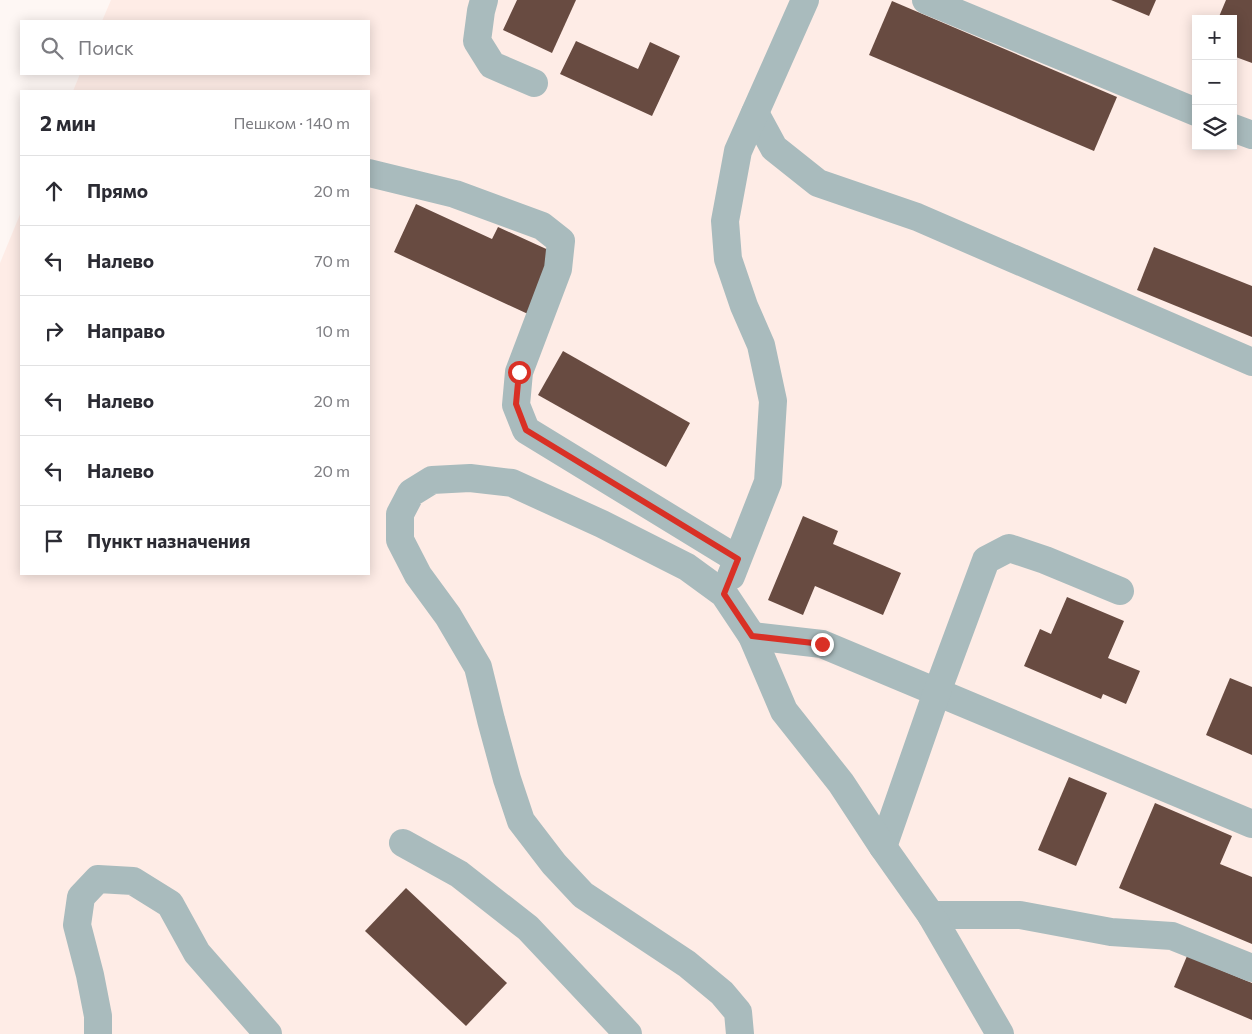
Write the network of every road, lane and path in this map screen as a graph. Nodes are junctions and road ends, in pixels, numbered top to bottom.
1 (484, 0) edge
2 (805, 0) edge
3 (926, 0) edge
4 (534, 83) dead end
5 (1192, 110) edge
6 (755, 113) junction
7 (1237, 130) edge
8 (1252, 136) edge
9 (370, 172) edge
10 (1252, 362) edge
11 (738, 559) junction
12 (1120, 591) dead end
13 (724, 594) junction
14 (752, 636) junction
15 (937, 692) junction
16 (1252, 824) edge
17 (403, 843) dead end
18 (883, 847) junction
19 (931, 915) junction
20 (1252, 968) edge
21 (98, 1034) edge
22 (268, 1034) edge
23 (628, 1034) edge
24 (740, 1034) edge
25 (1000, 1034) edge

1 - 4 street
2 - 6 street
3 - 5 street
6 - 10 street
6 - 11 street
7 - 8 street
9 - 11 street
11 - 13 street
12 - 15 street
13 - 14 street
13 - 24 street
14 - 15 street
14 - 18 street
15 - 16 street
15 - 18 street
17 - 23 street
18 - 19 street
19 - 20 street
19 - 25 street
21 - 22 street

